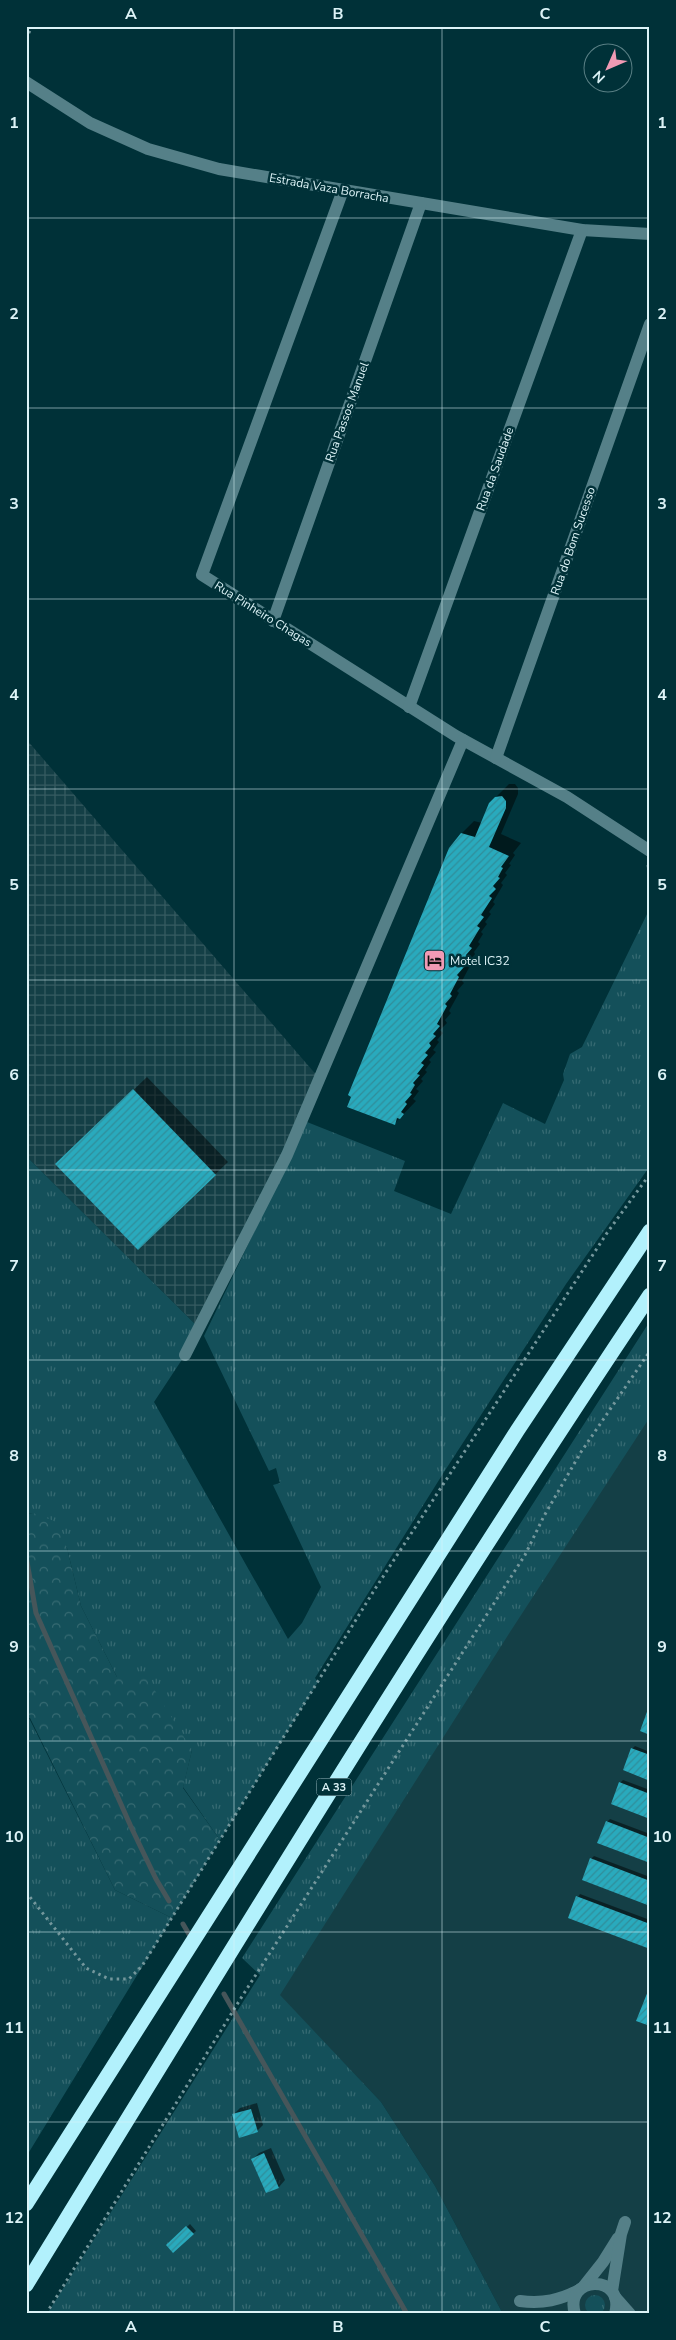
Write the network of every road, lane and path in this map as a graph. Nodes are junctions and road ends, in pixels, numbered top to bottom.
1 (32, 26) edge
2 (26, 39) edge
3 (26, 82) edge
4 (343, 190) junction
5 (421, 203) junction
6 (582, 230) junction
7 (650, 234) edge
8 (650, 324) edge
9 (273, 620) junction
10 (409, 707) junction
11 (462, 740) junction
12 (496, 758) junction
13 (650, 851) edge
14 (650, 1174) edge
15 (650, 1231) edge
16 (650, 1295) edge
17 (650, 1351) edge
18 (185, 1355) dead end
19 (26, 1892) edge
20 (26, 2204) edge
21 (26, 2285) edge
22 (582, 2288) junction
23 (613, 2294) junction
24 (520, 2301) dead end
25 (46, 2314) edge
26 (575, 2314) edge
27 (616, 2314) edge
28 (630, 2314) edge

1 - 2 path
3 - 4 street, Estrada Vaza Borracha
4 - 5 street, Estrada Vaza Borracha
4 - 9 street, Rua Pinheiro Chagas
5 - 6 street, Estrada Vaza Borracha
5 - 9 street, Rua Passos Manuel
6 - 7 street, Estrada Vaza Borracha
6 - 10 street, Rua da Saudade
8 - 12 street, Rua do Bom Sucesso
9 - 10 street, Rua Pinheiro Chagas
10 - 11 street, Rua Pinheiro Chagas
11 - 12 street, Rua Pinheiro Chagas
11 - 18 street
12 - 13 street, Rua Pinheiro Chagas
14 - 19 path
15 - 20 highway, A 33
16 - 21 highway, A 33
17 - 25 path
22 - 23 street
22 - 23 street
22 - 24 street
22 - 26 street
23 - 27 street
23 - 28 street

